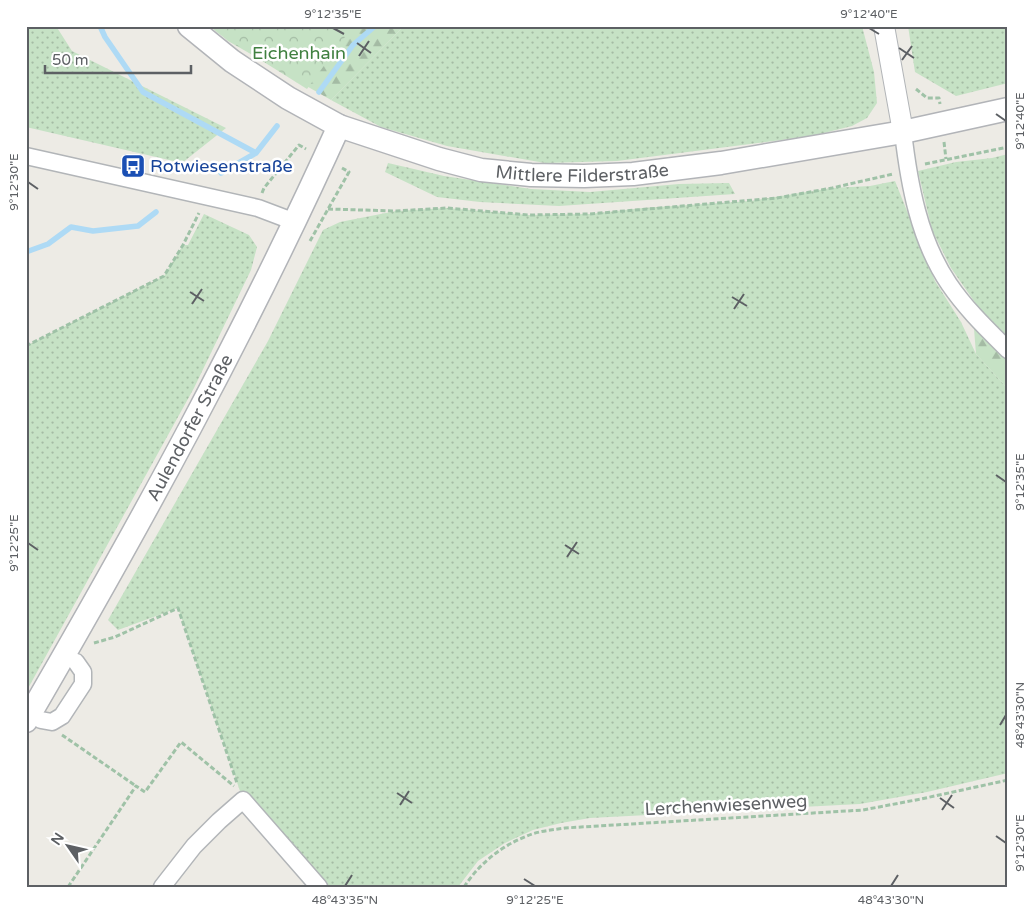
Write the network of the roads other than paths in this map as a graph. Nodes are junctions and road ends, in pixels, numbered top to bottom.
1 (189, 26) edge
2 (884, 26) edge
3 (1008, 109) edge
4 (339, 126) junction
5 (903, 132) junction
6 (26, 156) edge
7 (295, 222) junction
8 (1008, 350) edge
9 (74, 651) junction
10 (33, 720) edge
11 (162, 887) edge
12 (319, 887) edge

1 - 4 main road, Mittlere Filderstraße
2 - 5 street
3 - 5 main road, Mittlere Filderstraße
4 - 5 main road, Mittlere Filderstraße
4 - 7 main road, Aulendorfer Straße
5 - 8 street
6 - 7 street
7 - 9 main road, Aulendorfer Straße
9 - 10 main road, Aulendorfer Straße
9 - 10 street
11 - 12 street

